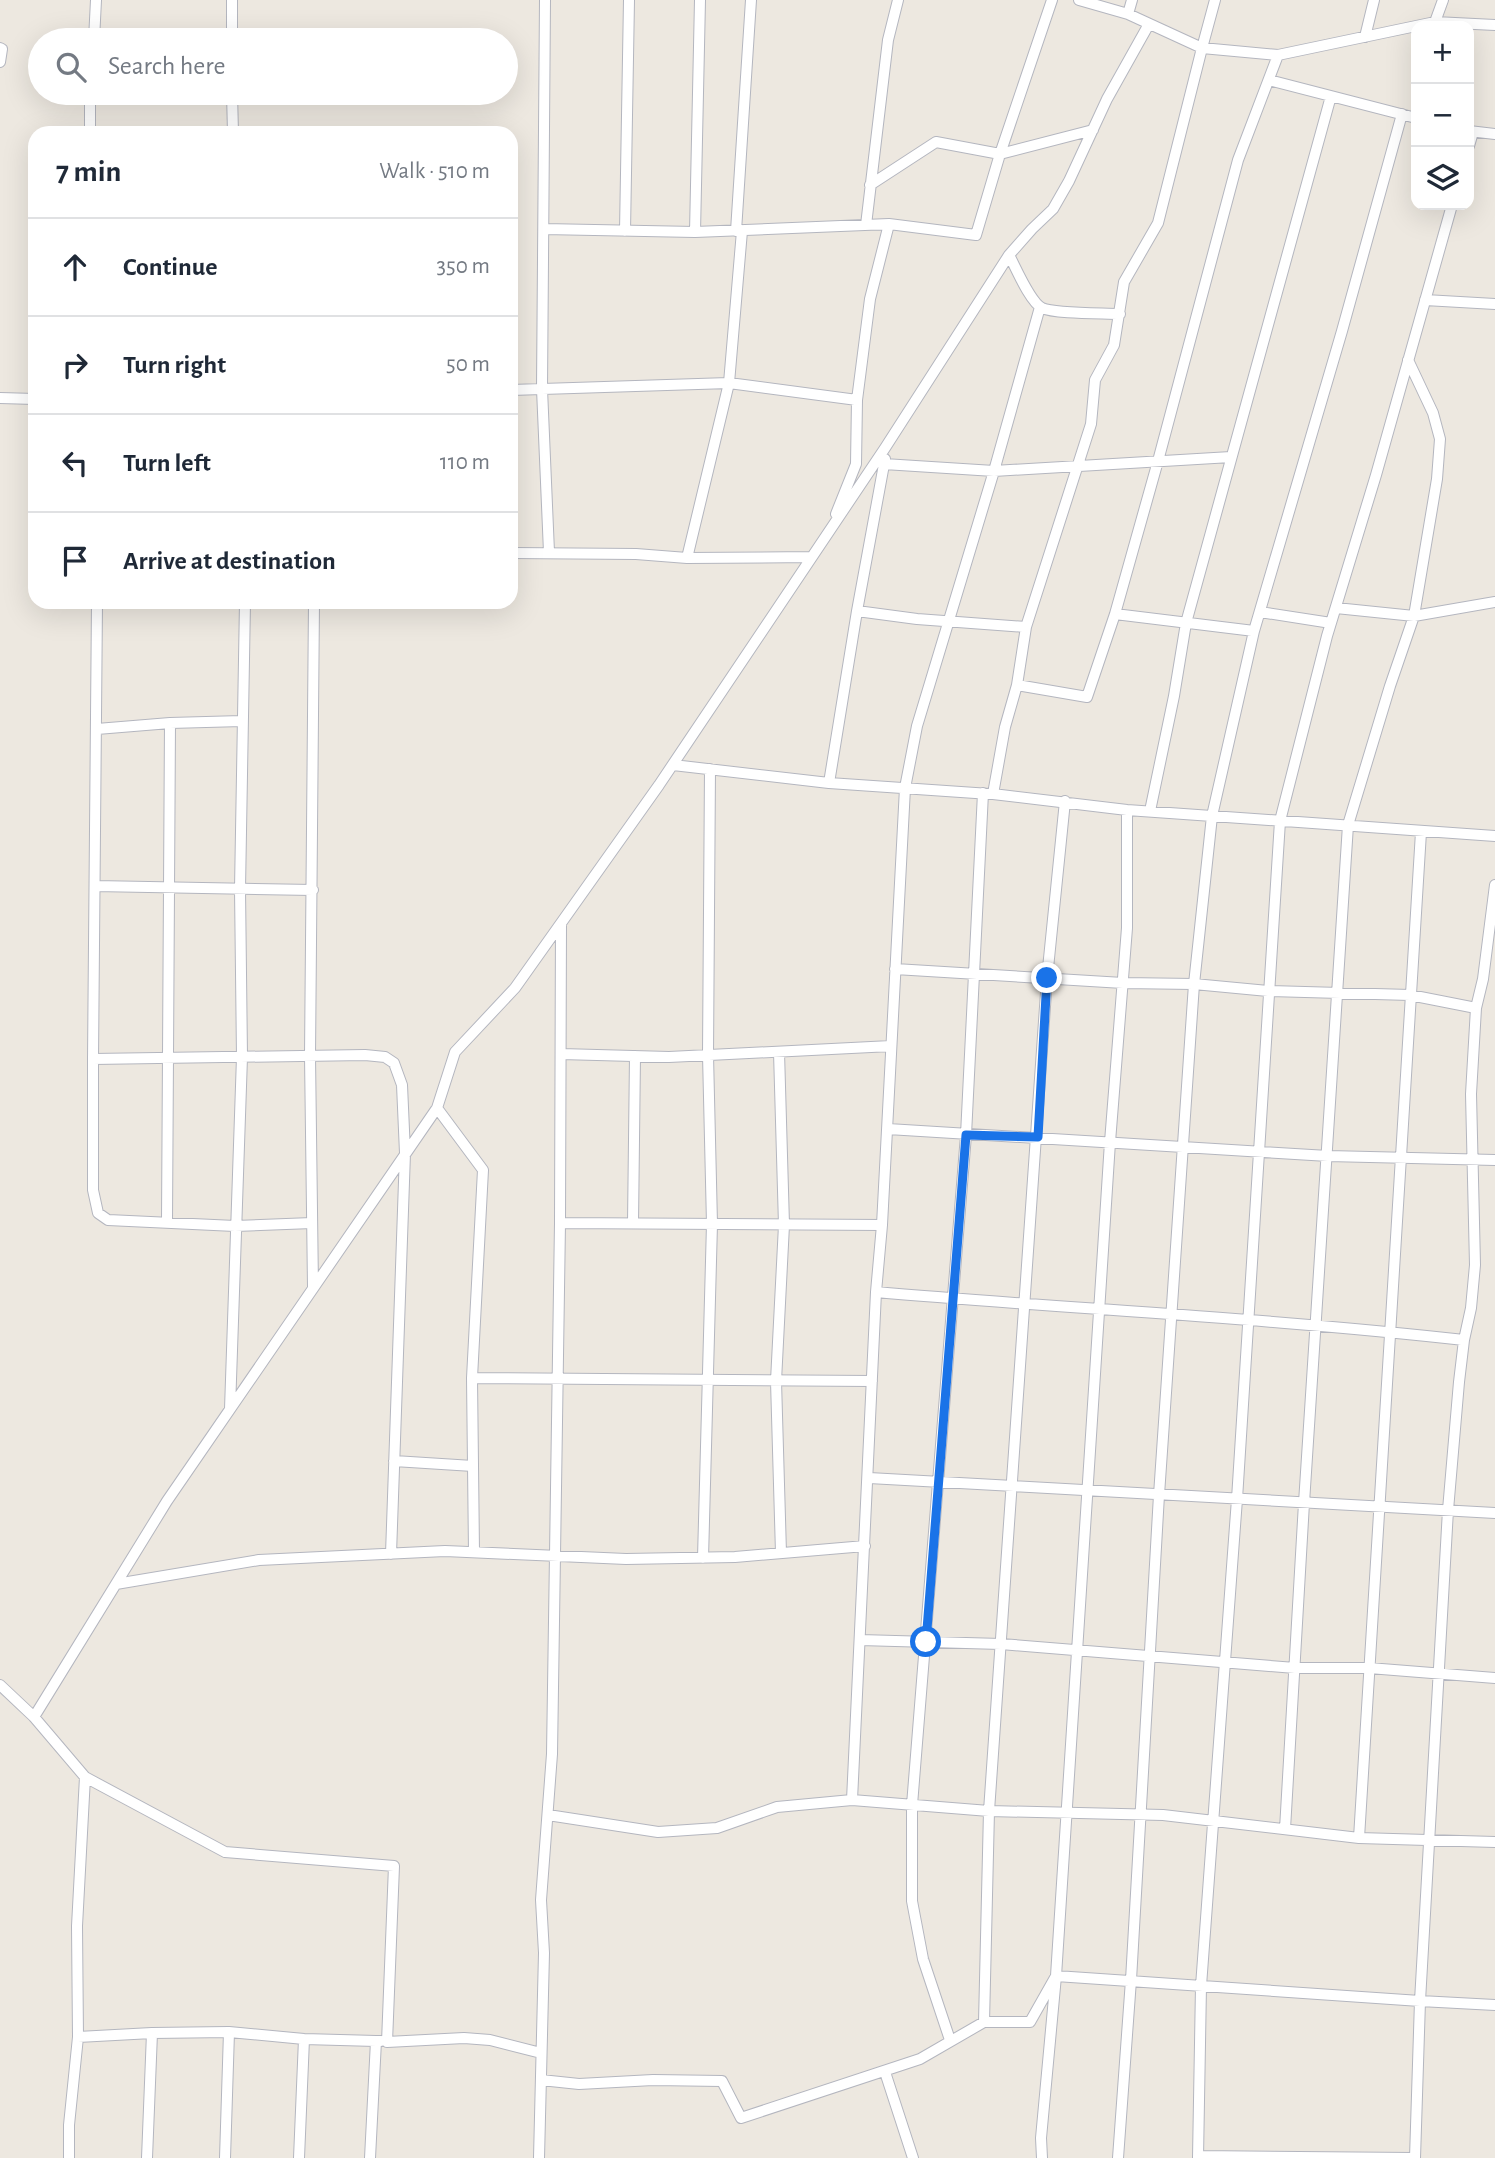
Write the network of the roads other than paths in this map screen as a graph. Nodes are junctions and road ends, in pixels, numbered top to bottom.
1 (96, 0) edge
2 (232, 0) edge
3 (545, 0) edge
4 (629, 0) edge
5 (700, 0) edge
6 (751, 0) edge
7 (898, 0) edge
8 (1052, 0) edge
9 (1079, 0) edge
10 (1132, 0) edge
11 (1215, 0) edge
12 (1374, 0) edge
13 (1443, 0) edge
14 (1128, 14) junction
15 (1435, 21) edge
16 (1149, 23) junction
17 (1474, 23) edge
18 (1495, 24) edge
19 (1411, 27) edge
20 (95, 28) edge
21 (232, 28) edge
22 (1365, 37) junction
23 (0, 48) edge
24 (1202, 48) junction
25 (1278, 55) junction
26 (0, 62) edge
27 (1269, 80) junction
28 (1331, 96) junction
29 (90, 105) edge
30 (232, 105) edge
31 (1402, 114) junction
32 (1411, 117) edge
33 (90, 126) edge
34 (233, 126) edge
35 (1093, 130) junction
36 (1474, 132) edge
37 (1495, 134) edge
38 (1000, 154) junction
39 (870, 185) junction
40 (1451, 210) edge
41 (889, 224) junction
42 (866, 225) junction
43 (544, 229) junction
44 (625, 231) junction
45 (739, 231) junction
46 (695, 232) junction
47 (1009, 255) junction
48 (1425, 300) junction
49 (1495, 304) edge
50 (1040, 307) junction
51 (1120, 314) junction
52 (1408, 360) junction
53 (729, 383) junction
54 (542, 389) junction
55 (518, 390) edge
56 (0, 398) edge
57 (28, 399) edge
58 (857, 400) junction
59 (885, 449) junction
60 (1231, 457) junction
61 (1158, 461) junction
62 (884, 464) junction
63 (1077, 466) junction
64 (994, 471) junction
65 (827, 536) junction
66 (518, 552) edge
67 (549, 552) junction
68 (812, 557) junction
69 (687, 558) junction
70 (1495, 601) edge
71 (1336, 608) junction
72 (97, 609) edge
73 (245, 609) edge
74 (314, 609) edge
75 (857, 611) junction
76 (1260, 612) junction
77 (1115, 614) junction
78 (1415, 615) junction
79 (947, 621) junction
80 (1186, 623) junction
81 (1331, 623) junction
82 (1026, 627) junction
83 (1254, 631) junction
84 (1017, 685) junction
85 (242, 721) junction
86 (170, 723) junction
87 (97, 729) junction
88 (673, 765) junction
89 (710, 769) junction
90 (829, 783) junction
91 (905, 788) junction
92 (988, 794) junction
93 (1065, 801) junction
94 (1127, 810) junction
95 (1150, 811) junction
96 (1212, 816) junction
97 (1280, 821) junction
98 (1348, 825) junction
99 (1421, 832) junction
100 (1495, 836) edge
101 (1495, 885) edge
102 (95, 886) junction
103 (169, 887) junction
104 (240, 889) junction
105 (313, 890) junction
106 (561, 924) junction
107 (895, 969) junction
108 (972, 974) junction
109 (1047, 978) junction
110 (1123, 983) junction
111 (1194, 984) junction
112 (1268, 991) junction
113 (1338, 992) junction
114 (1410, 995) junction
115 (1476, 1008) junction
116 (891, 1046) junction
117 (779, 1052) junction
118 (561, 1054) junction
119 (708, 1055) junction
120 (310, 1056) junction
121 (635, 1056) junction
122 (242, 1057) junction
123 (168, 1058) junction
124 (93, 1059) junction
125 (437, 1108) junction
126 (888, 1129) junction
127 (966, 1135) junction
128 (1038, 1137) junction
129 (1110, 1142) junction
130 (1183, 1147) junction
131 (1257, 1151) junction
132 (405, 1153) junction
133 (1328, 1156) junction
134 (1399, 1158) junction
135 (1495, 1160) edge
136 (1473, 1161) junction
137 (167, 1222) junction
138 (312, 1223) junction
139 (560, 1223) junction
140 (633, 1223) junction
141 (712, 1224) junction
142 (784, 1225) junction
143 (882, 1225) junction
144 (235, 1226) junction
145 (313, 1288) junction
146 (876, 1292) junction
147 (954, 1299) junction
148 (1026, 1305) junction
149 (1100, 1311) junction
150 (1171, 1312) junction
151 (1247, 1319) junction
152 (1316, 1326) junction
153 (1388, 1332) junction
154 (1464, 1340) junction
155 (472, 1378) junction
156 (556, 1381) junction
157 (708, 1381) junction
158 (776, 1381) junction
159 (872, 1381) junction
160 (230, 1410) junction
161 (394, 1461) junction
162 (473, 1466) junction
163 (869, 1478) junction
164 (940, 1484) junction
165 (1013, 1488) junction
166 (1088, 1492) junction
167 (1159, 1495) junction
168 (1237, 1499) junction
169 (1304, 1503) junction
170 (1378, 1507) junction
171 (1448, 1510) junction
172 (1495, 1513) edge
173 (865, 1546) junction
174 (474, 1552) junction
175 (781, 1553) junction
176 (391, 1554) junction
177 (554, 1556) junction
178 (703, 1558) junction
179 (116, 1584) junction
180 (860, 1640) junction
181 (926, 1642) junction
182 (1001, 1644) junction
183 (1077, 1652) junction
184 (1149, 1657) junction
185 (1223, 1663) junction
186 (1295, 1668) junction
187 (1369, 1668) junction
188 (1441, 1674) junction
189 (1495, 1678) edge
190 (0, 1685) edge
191 (34, 1717) junction
192 (85, 1777) junction
193 (852, 1800) junction
194 (912, 1805) junction
195 (989, 1811) junction
196 (1067, 1813) junction
197 (1140, 1814) junction
198 (548, 1815) junction
199 (1212, 1821) junction
200 (1285, 1829) junction
201 (1359, 1838) junction
202 (1430, 1839) junction
203 (1495, 1842) edge
204 (1056, 1976) junction
205 (1131, 1980) junction
206 (1201, 1986) junction
207 (1495, 1997) edge
208 (1420, 2001) junction
209 (1495, 2004) edge
210 (984, 2022) junction
211 (229, 2032) junction
212 (152, 2033) junction
213 (78, 2037) junction
214 (304, 2039) junction
215 (950, 2040) junction
216 (382, 2041) junction
217 (541, 2053) junction
218 (885, 2072) junction
219 (541, 2080) junction
220 (1198, 2157) edge
221 (69, 2158) edge
222 (146, 2158) edge
223 (225, 2158) edge
224 (299, 2158) edge
225 (370, 2158) edge
226 (539, 2158) edge
227 (913, 2158) edge
228 (1042, 2158) edge
229 (1118, 2158) edge
230 (1414, 2158) edge

1 - 20 street
2 - 21 street
3 - 43 street
4 - 44 street
5 - 46 street
6 - 45 street
7 - 39 street
8 - 38 street
9 - 14 street
10 - 14 street
11 - 24 street
12 - 22 street
13 - 15 street
14 - 16 street
16 - 24 street
16 - 35 street
17 - 18 street
19 - 22 street
22 - 25 street
23 - 26 street
24 - 25 street
24 - 51 street
25 - 27 street
27 - 28 street
27 - 61 street
28 - 31 street
28 - 60 street
29 - 33 street
30 - 34 street
31 - 32 street
31 - 76 street
35 - 38 street
35 - 47 street
36 - 37 street
38 - 39 street
38 - 41 street
39 - 42 street
40 - 48 street
41 - 42 street
41 - 58 street
42 - 45 street
43 - 44 street
43 - 54 street
44 - 46 street
45 - 46 street
45 - 53 street
47 - 50 street
47 - 59 street
48 - 49 street
48 - 52 street
50 - 51 street
50 - 64 street
51 - 63 street
52 - 71 street
52 - 78 street
53 - 54 street
53 - 58 street
53 - 69 street
54 - 55 street
54 - 67 street
56 - 57 street
58 - 65 street
59 - 62 street
59 - 65 street
60 - 61 street
60 - 80 street
61 - 63 street
61 - 77 street
62 - 64 street
62 - 75 street
63 - 64 street
63 - 82 street
64 - 79 street
65 - 68 street
66 - 67 street
67 - 69 street
68 - 69 street
68 - 88 street
70 - 78 street
71 - 78 street
71 - 81 street
72 - 87 street
73 - 85 street
74 - 105 street
75 - 79 street
75 - 90 street
76 - 81 street
76 - 83 street
77 - 80 street
77 - 84 street
78 - 98 street
79 - 82 street
79 - 91 street
80 - 83 street
80 - 95 street
81 - 97 street
82 - 84 street
83 - 96 street
84 - 92 street
85 - 86 street
85 - 104 street
86 - 87 street
86 - 103 street
87 - 102 street
88 - 89 street
88 - 106 street
89 - 90 street
89 - 119 street
90 - 91 street
91 - 92 street
91 - 107 street
92 - 93 street
92 - 108 street
93 - 94 street
93 - 109 street
94 - 95 street
94 - 110 street
95 - 96 street
96 - 97 street
96 - 111 street
97 - 98 street
97 - 112 street
98 - 99 street
98 - 113 street
99 - 100 street
99 - 114 street
101 - 115 street
102 - 103 street
102 - 124 street
103 - 104 street
103 - 123 street
104 - 105 street
104 - 122 street
105 - 120 street
106 - 118 street
106 - 125 street
107 - 108 street
107 - 116 street
108 - 109 street
108 - 127 street
109 - 110 street
109 - 128 street
110 - 111 street
110 - 129 street
111 - 112 street
111 - 130 street
112 - 113 street
112 - 131 street
113 - 114 street
113 - 133 street
114 - 115 street
114 - 134 street
115 - 136 street
116 - 117 street
116 - 126 street
117 - 119 street
117 - 142 street
118 - 121 street
118 - 139 street
119 - 121 street
119 - 141 street
120 - 122 street
120 - 132 street
120 - 138 street
121 - 140 street
122 - 123 street
122 - 144 street
123 - 124 street
123 - 137 street
124 - 137 street
125 - 132 street
125 - 155 street
126 - 127 street
126 - 143 street
127 - 128 street
127 - 147 street
128 - 129 street
128 - 148 street
129 - 130 street
129 - 149 street
130 - 131 street
130 - 150 street
131 - 133 street
131 - 151 street
132 - 145 street
132 - 161 street
133 - 134 street
133 - 152 street
134 - 136 street
134 - 153 street
135 - 136 street
136 - 154 street
137 - 144 street
138 - 144 street
138 - 145 street
139 - 140 street
139 - 156 street
140 - 141 street
141 - 142 street
141 - 157 street
142 - 143 street
142 - 158 street
143 - 146 street
144 - 160 street
145 - 160 street
146 - 147 street
146 - 159 street
147 - 148 street
147 - 164 street
148 - 149 street
148 - 165 street
149 - 150 street
149 - 166 street
150 - 151 street
150 - 167 street
151 - 152 street
151 - 168 street
152 - 153 street
152 - 169 street
153 - 154 street
153 - 170 street
154 - 171 street
155 - 156 street
155 - 162 street
156 - 157 street
156 - 177 street
157 - 158 street
157 - 178 street
158 - 159 street
158 - 175 street
159 - 163 street
160 - 179 street
161 - 162 street
161 - 176 street
162 - 174 street
163 - 164 street
163 - 173 street
164 - 165 street
164 - 181 street
165 - 166 street
165 - 182 street
166 - 167 street
166 - 183 street
167 - 168 street
167 - 184 street
168 - 169 street
168 - 185 street
169 - 170 street
169 - 186 street
170 - 171 street
170 - 187 street
171 - 172 street
171 - 188 street
173 - 175 street
173 - 180 street
174 - 176 street
174 - 177 street
175 - 178 street
176 - 179 street
177 - 178 street
177 - 198 street
179 - 191 street
180 - 181 street
180 - 193 street
181 - 182 street
181 - 194 street
182 - 183 street
182 - 195 street
183 - 184 street
183 - 196 street
184 - 185 street
184 - 197 street
185 - 186 street
185 - 199 street
186 - 187 street
186 - 200 street
187 - 188 street
187 - 201 street
188 - 189 street
188 - 202 street
190 - 191 street
191 - 192 street
192 - 213 street
192 - 216 street
193 - 194 street
193 - 198 street
194 - 195 street
194 - 215 street
195 - 196 street
195 - 210 street
196 - 197 street
196 - 204 street
197 - 199 street
197 - 205 street
198 - 217 street
199 - 200 street
199 - 206 street
200 - 201 street
201 - 202 street
202 - 203 street
202 - 208 street
204 - 205 street
204 - 210 street
204 - 228 street
205 - 206 street
205 - 229 street
206 - 208 street
206 - 220 street
207 - 209 street
208 - 209 street
208 - 230 street
210 - 215 street
211 - 212 street
211 - 214 street
211 - 223 street
212 - 213 street
212 - 222 street
213 - 221 street
214 - 216 street
214 - 224 street
215 - 218 street
216 - 217 street
216 - 225 street
217 - 219 street
218 - 219 street
218 - 227 street
219 - 226 street
220 - 230 street

